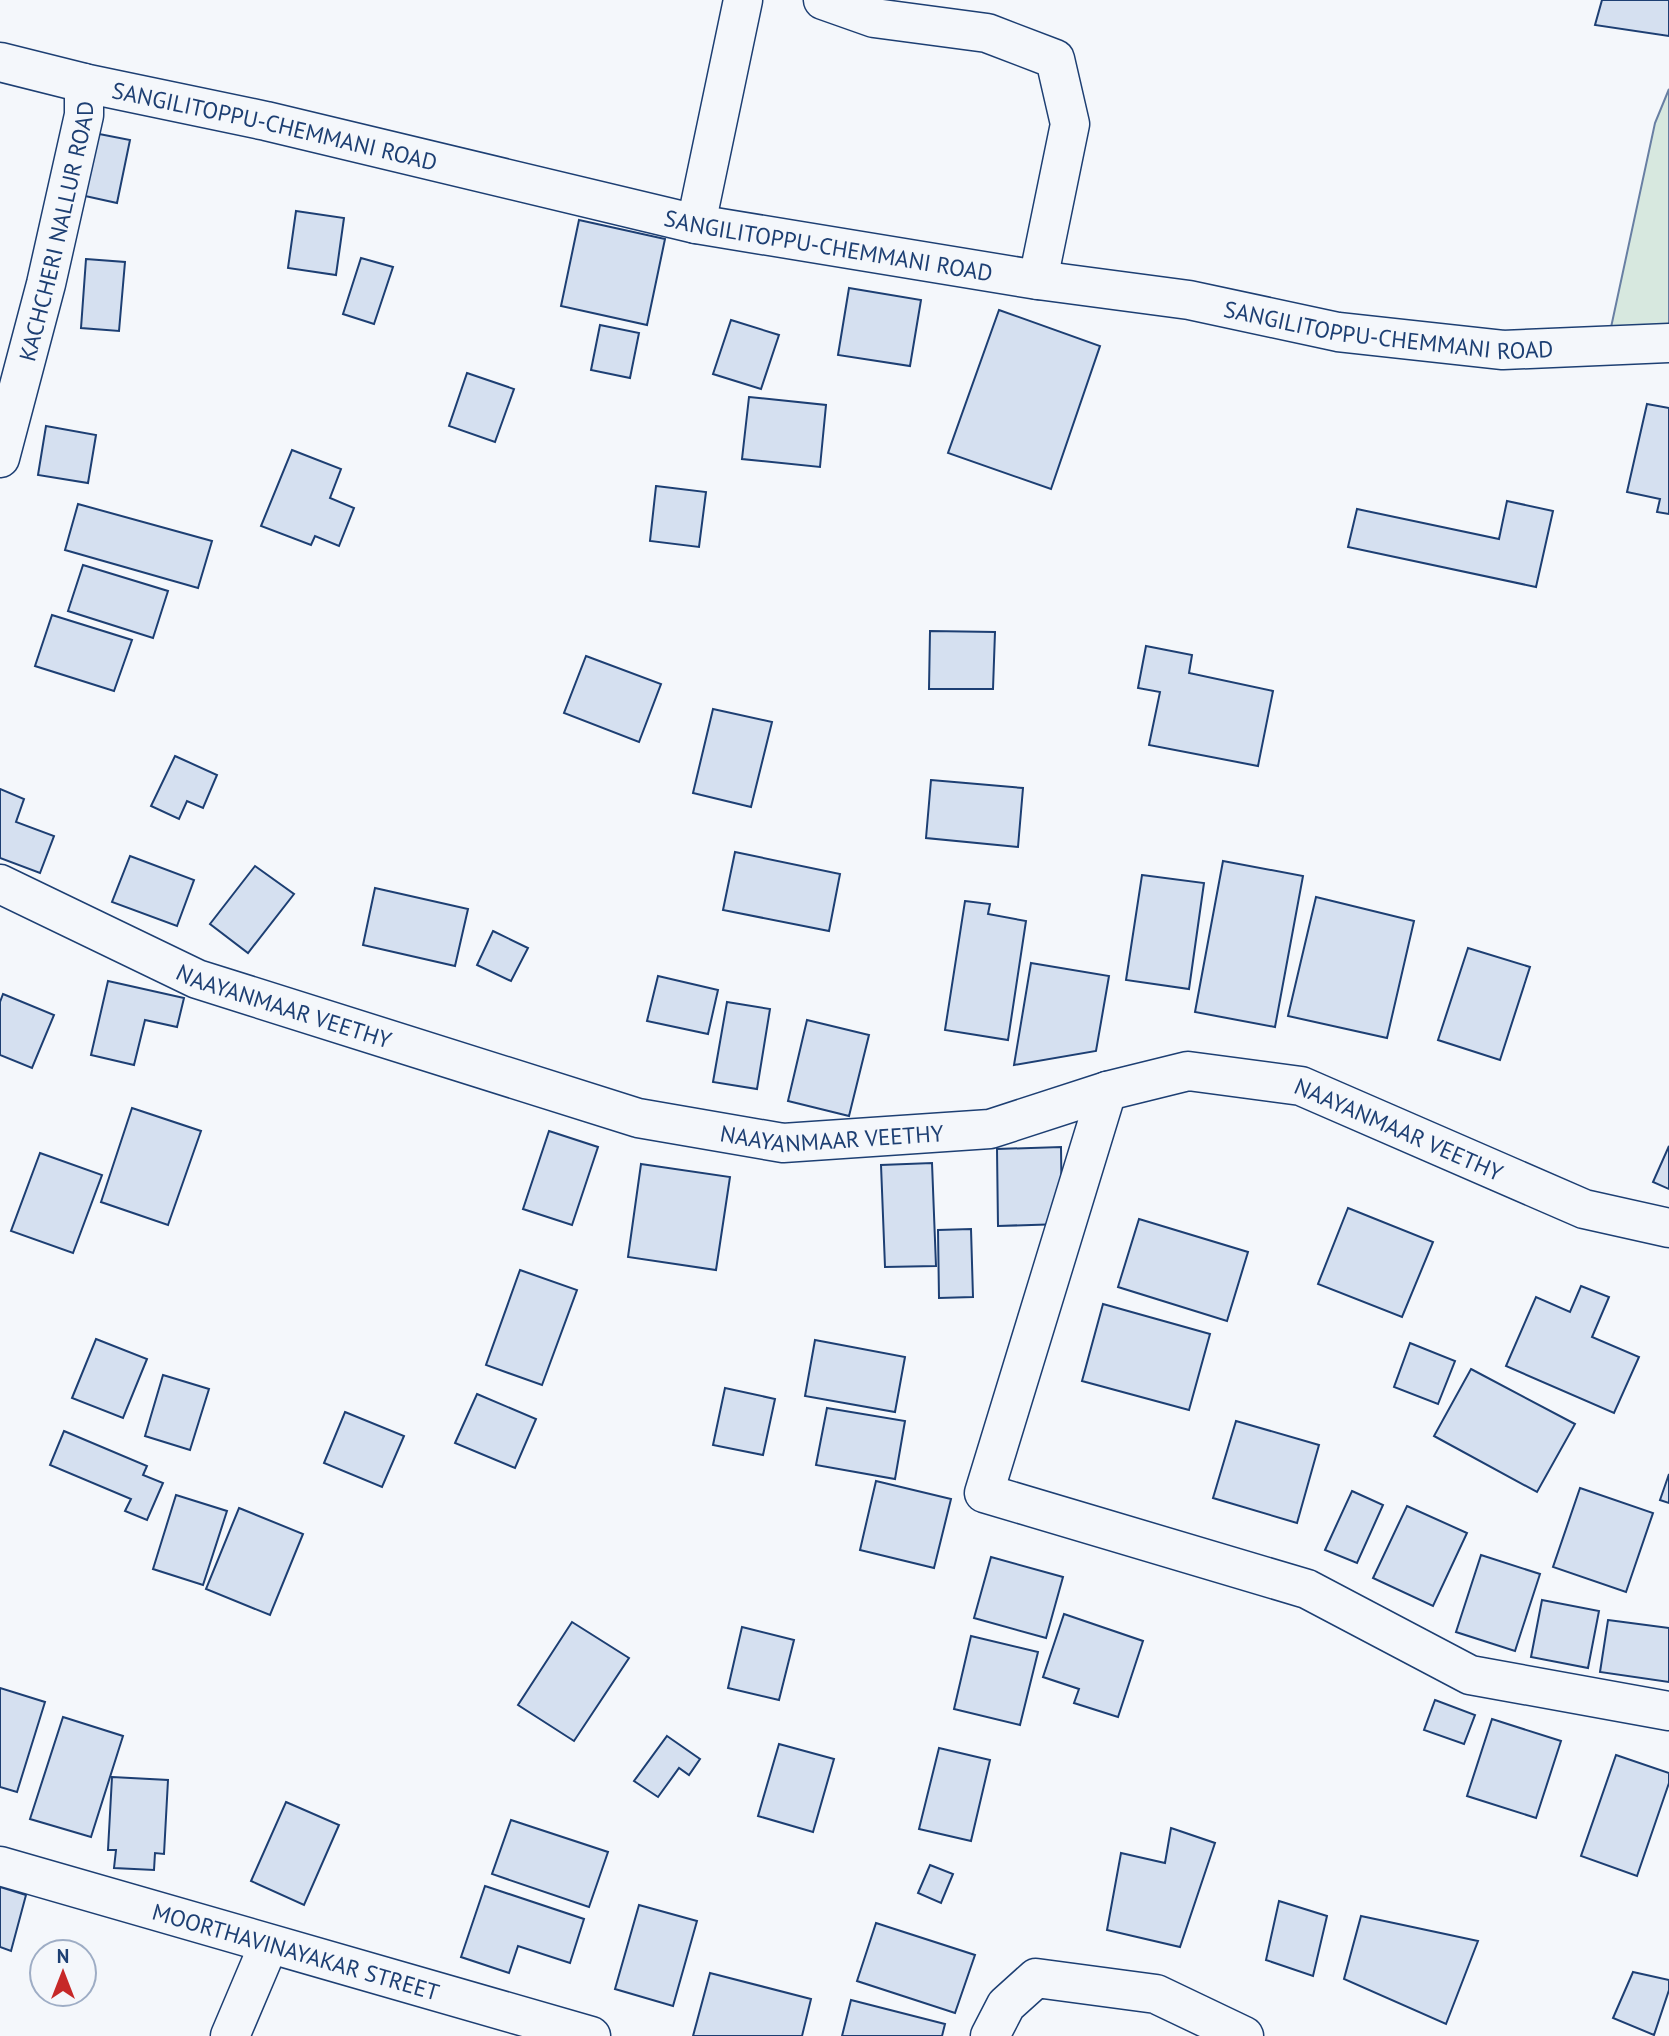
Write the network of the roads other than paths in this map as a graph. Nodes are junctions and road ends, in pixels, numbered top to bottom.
1 (743, 0) edge
2 (823, 0) edge
3 (0, 62) edge
4 (84, 83) junction
5 (696, 225) junction
6 (1038, 280) junction
7 (1669, 343) edge
8 (0, 458) edge
9 (0, 884) edge
10 (1107, 1091) junction
11 (1669, 1228) edge
12 (1669, 1711) edge
13 (0, 1866) edge
14 (269, 1944) junction
15 (230, 2036) edge
16 (591, 2036) edge
17 (990, 2036) edge
18 (1244, 2036) edge

1 - 5 street
2 - 6 street
3 - 4 street, SANGILITOPPU-CHEMMANI ROAD
4 - 5 street, SANGILITOPPU-CHEMMANI ROAD
4 - 8 street, KACHCHERI NALLUR ROAD
5 - 6 street, SANGILITOPPU-CHEMMANI ROAD
6 - 7 street, SANGILITOPPU-CHEMMANI ROAD
9 - 10 street, NAAYANMAAR VEETHY
10 - 11 street, NAAYANMAAR VEETHY
10 - 12 street
13 - 14 street, MOORTHAVINAYAKAR STREET
14 - 15 street
14 - 16 street, MOORTHAVINAYAKAR STREET
17 - 18 street

